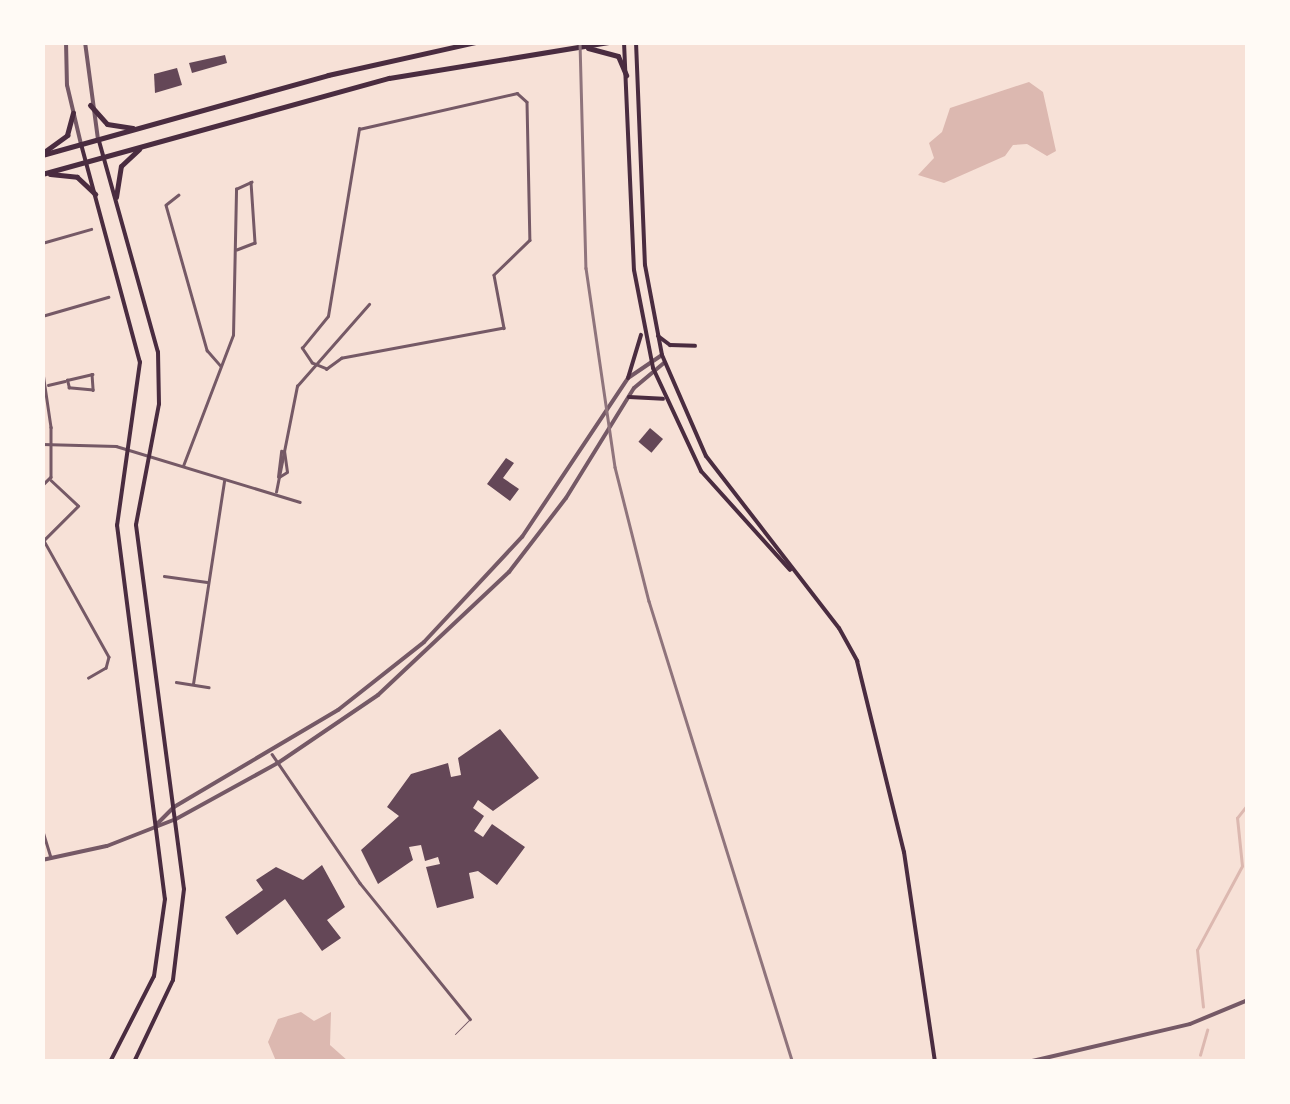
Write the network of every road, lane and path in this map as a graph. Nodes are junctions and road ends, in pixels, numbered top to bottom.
1 (66, 42) edge
2 (85, 42) edge
3 (476, 42) edge
4 (610, 42) edge
5 (624, 42) edge
6 (636, 42) edge
7 (580, 46) junction
8 (626, 75) junction
9 (90, 105) junction
10 (73, 114) junction
11 (136, 128) junction
12 (98, 139) junction
13 (82, 144) junction
14 (146, 146) junction
15 (42, 154) edge
16 (104, 157) junction
17 (86, 162) junction
18 (42, 175) edge
19 (96, 194) junction
20 (179, 195) dead end
21 (116, 197) junction
22 (90, 229) dead end
23 (42, 244) edge
24 (237, 250) junction
25 (108, 298) dead end
26 (368, 304) dead end
27 (42, 316) edge
28 (640, 320) junction
29 (655, 332) junction
30 (695, 346) dead end
31 (662, 355) junction
32 (651, 360) junction
33 (664, 363) junction
34 (312, 364) junction
35 (42, 366) edge
36 (221, 366) junction
37 (653, 368) junction
38 (628, 378) junction
39 (67, 380) junction
40 (47, 386) junction
41 (629, 397) junction
42 (664, 400) junction
43 (51, 443) junction
44 (42, 444) edge
45 (127, 450) junction
46 (282, 450) junction
47 (147, 456) junction
48 (183, 466) junction
49 (278, 477) junction
50 (224, 479) junction
51 (50, 480) junction
52 (42, 486) edge
53 (276, 495) junction
54 (300, 502) dead end
55 (44, 538) edge
56 (796, 574) junction
57 (164, 576) dead end
58 (209, 582) junction
59 (89, 678) dead end
60 (176, 682) dead end
61 (193, 684) junction
62 (209, 686) dead end
63 (272, 754) junction
64 (278, 763) junction
65 (174, 807) junction
66 (176, 819) junction
67 (156, 825) junction
68 (42, 828) edge
69 (42, 860) edge
70 (51, 860) junction
71 (1248, 1000) edge
72 (470, 1019) joint
73 (455, 1034) dead end
74 (110, 1062) edge
75 (134, 1062) edge
76 (935, 1062) edge
77 (1028, 1062) edge

1 - 10 street
2 - 9 street
3 - 11 main road
4 - 7 main road
5 - 8 main road
6 - 29 main road
7 - 8 main road
7 - 14 main road
8 - 28 main road
9 - 11 main road
9 - 12 street
10 - 13 street
10 - 15 main road
11 - 12 main road
12 - 13 main road
12 - 16 main road
13 - 15 main road
13 - 17 main road
14 - 16 main road
14 - 21 main road
16 - 17 main road
16 - 21 main road
17 - 18 main road
17 - 19 main road
18 - 19 main road
19 - 45 main road
20 - 36 street
21 - 47 main road
22 - 23 street
24 - 24 street
24 - 36 street
25 - 27 street
26 - 34 street
28 - 32 main road
28 - 38 main road
29 - 30 main road
29 - 31 main road
31 - 32 street
31 - 33 main road
32 - 37 main road
32 - 38 street
33 - 37 street
33 - 56 main road
34 - 34 street
34 - 46 street
35 - 40 street
36 - 48 street
37 - 41 street
37 - 42 main road
38 - 63 street
39 - 39 street
39 - 40 street
40 - 43 street
41 - 42 main road
41 - 64 street
42 - 56 main road
43 - 44 street
43 - 45 street
43 - 51 street
45 - 47 street
45 - 67 main road
46 - 49 street
46 - 49 street
47 - 48 street
47 - 65 main road
48 - 50 street
49 - 53 street
50 - 53 street
50 - 58 street
51 - 52 street
51 - 55 street
53 - 54 street
55 - 59 street
56 - 76 main road
57 - 58 street
58 - 61 street
60 - 61 street
61 - 62 street
63 - 64 street
63 - 65 street
64 - 66 street
64 - 72 street
65 - 66 main road
65 - 67 street
66 - 67 street
66 - 75 main road
67 - 70 street
67 - 74 main road
68 - 70 street
69 - 70 street
71 - 77 street
72 - 73 lane

